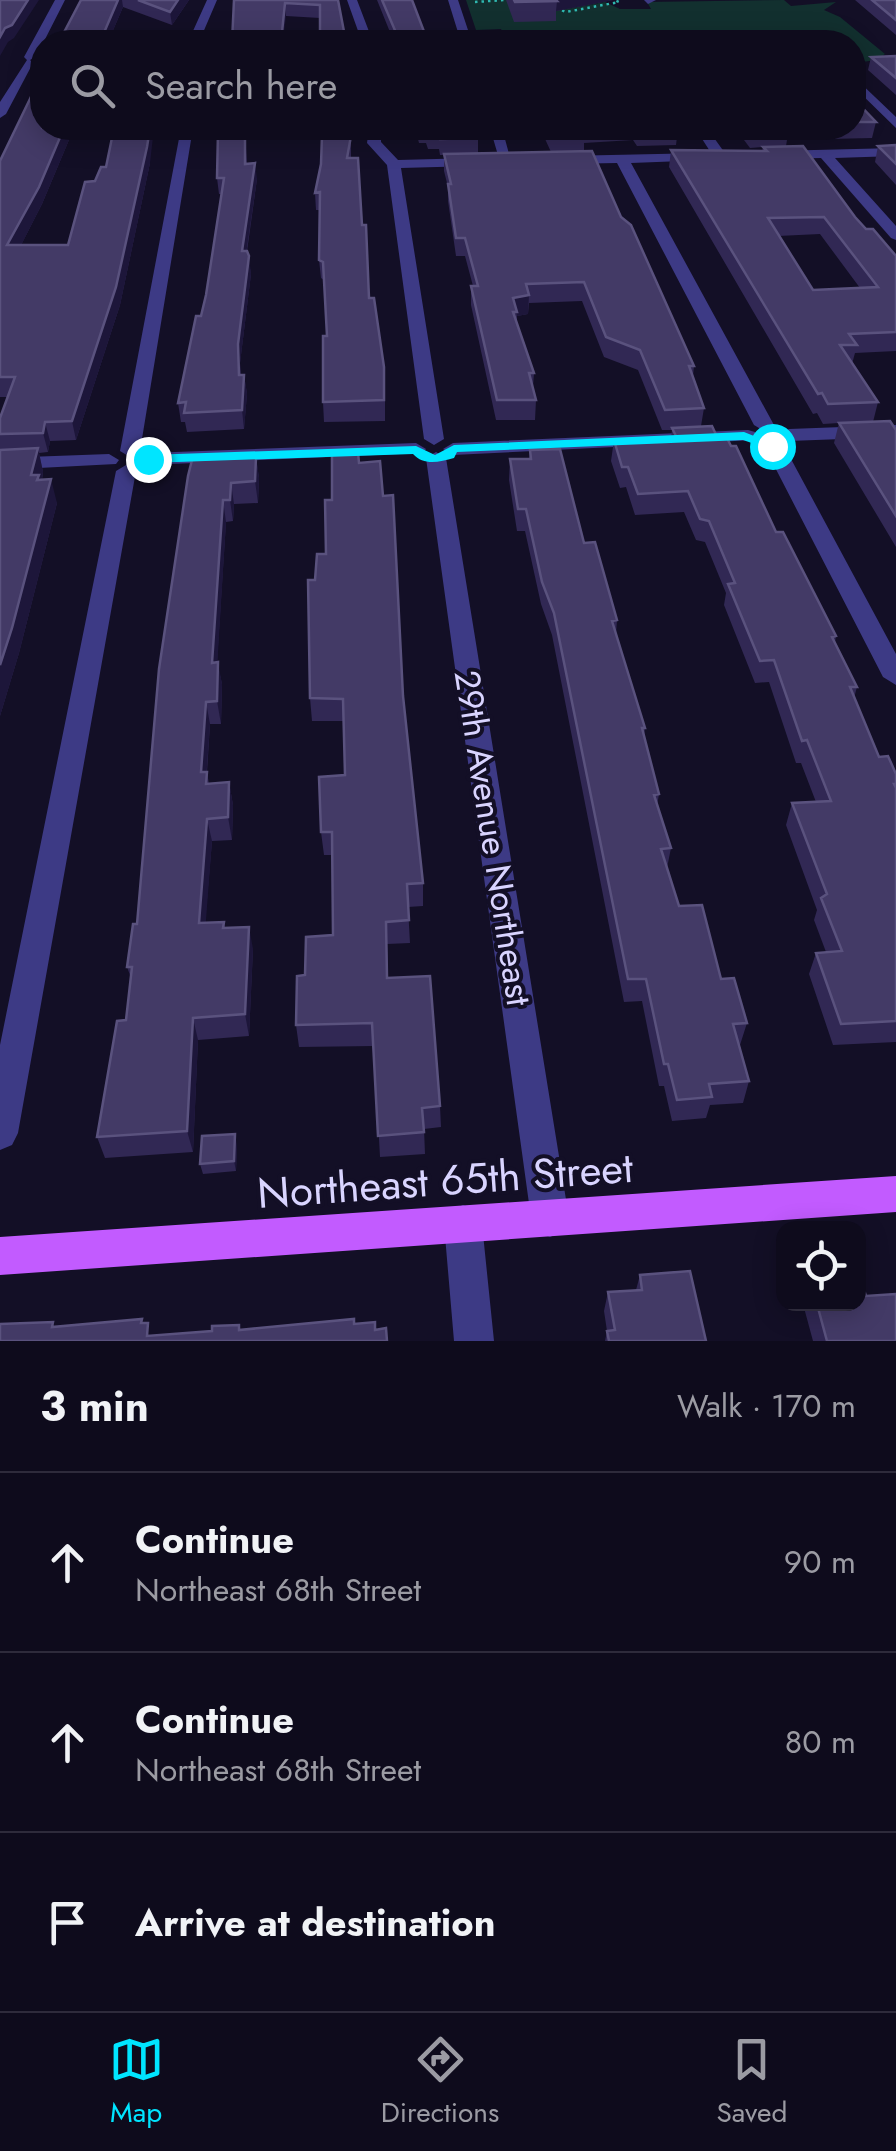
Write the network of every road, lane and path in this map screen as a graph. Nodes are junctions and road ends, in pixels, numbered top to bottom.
1 (60, 0) edge
2 (212, 0) edge
3 (352, 0) edge
4 (504, 0) edge
5 (614, 0) edge
6 (459, 1) edge
7 (598, 6) junction
8 (552, 7) edge
9 (604, 13) dead end
10 (44, 30) edge
11 (198, 30) edge
12 (363, 30) edge
13 (465, 30) edge
14 (29, 60) edge
15 (866, 93) edge
16 (0, 114) edge
17 (896, 124) edge
18 (186, 140) edge
19 (374, 140) edge
20 (500, 140) edge
21 (709, 140) edge
22 (896, 152) edge
23 (825, 154) junction
24 (720, 156) junction
25 (738, 156) edge
26 (756, 156) edge
27 (622, 159) junction
28 (545, 160) edge
29 (526, 161) edge
30 (507, 162) junction
31 (394, 164) junction
32 (896, 235) edge
33 (896, 430) edge
34 (769, 435) junction
35 (435, 449) junction
36 (128, 460) junction
37 (0, 464) edge
38 (896, 676) edge
39 (0, 1132) edge
40 (896, 1194) edge
41 (550, 1218) junction
42 (463, 1224) junction
43 (0, 1256) edge
44 (474, 1341) edge

1 - 10 street
2 - 11 street
3 - 12 street
4 - 6 path
5 - 7 path
6 - 13 street
7 - 8 path
7 - 9 path
14 - 16 street
15 - 17 street
18 - 36 street
19 - 31 street, 29th Avenue Northeast
20 - 30 street
21 - 24 street
22 - 23 street
23 - 26 street
23 - 32 street
24 - 25 street
24 - 27 street
27 - 28 street
27 - 34 street
29 - 30 street
30 - 31 street
31 - 35 street, 29th Avenue Northeast
33 - 34 street
34 - 35 street
34 - 38 street
35 - 36 street
35 - 41 street, 29th Avenue Northeast
36 - 37 street
36 - 39 street
40 - 41 main road, Northeast 65th Street
41 - 42 main road, Northeast 65th Street
42 - 43 main road, Northeast 65th Street
42 - 44 street

